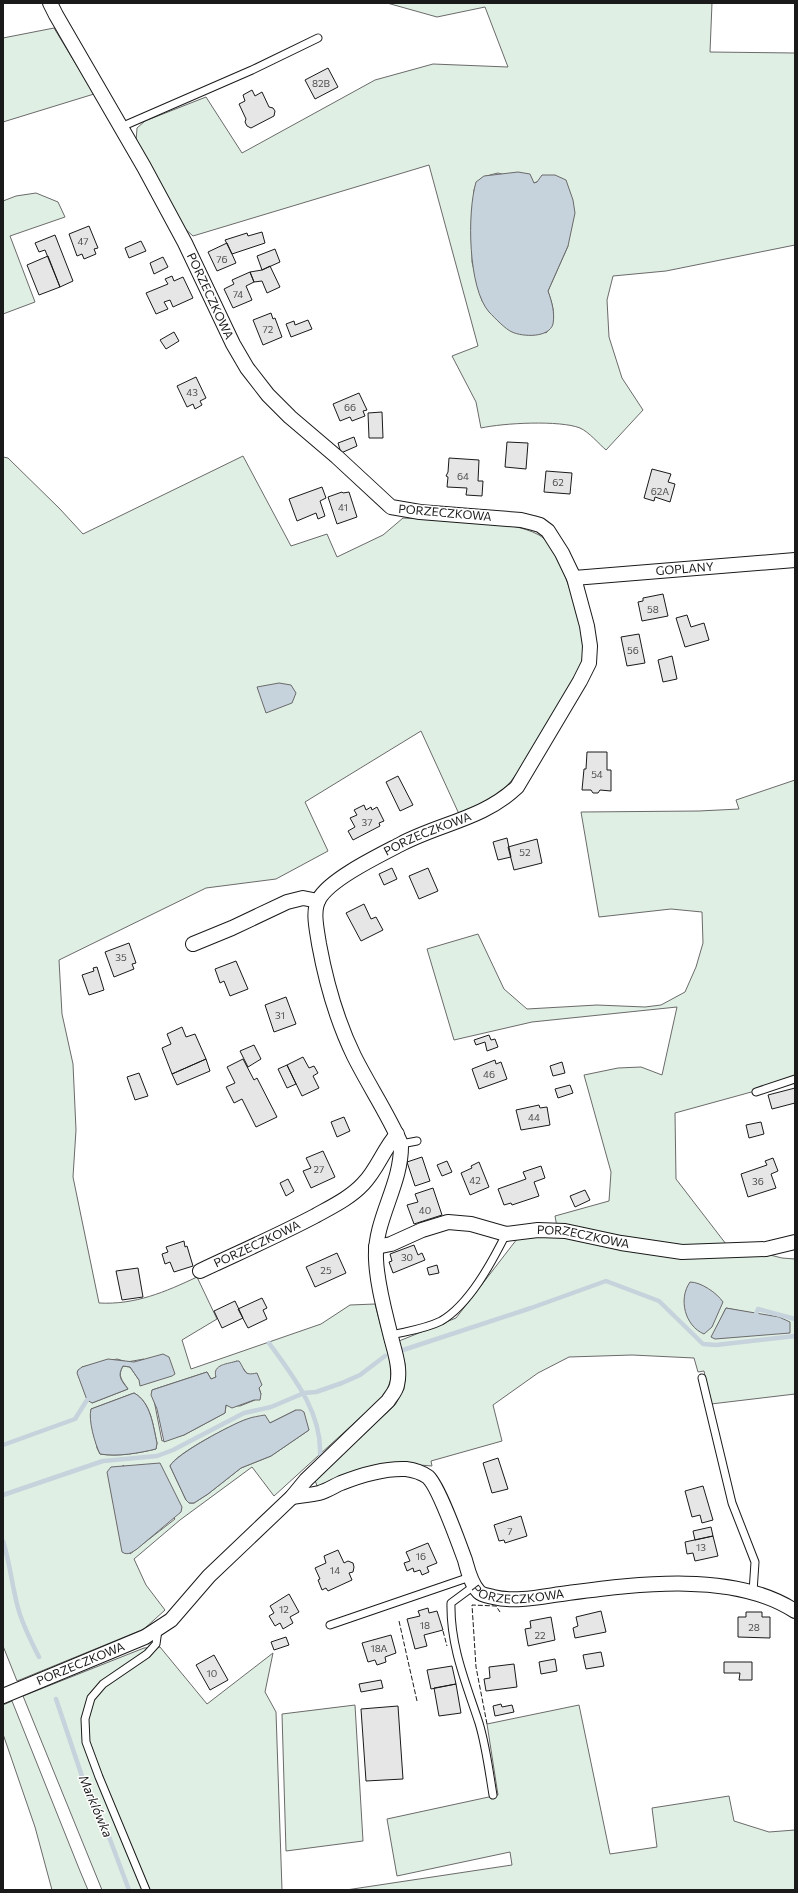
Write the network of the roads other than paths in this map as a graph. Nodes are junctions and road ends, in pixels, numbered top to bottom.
1 (50, 3) edge
2 (318, 38) dead end
3 (121, 127) junction
4 (795, 560) edge
5 (574, 578) junction
6 (318, 900) junction
7 (193, 944) dead end
8 (795, 1079) edge
9 (756, 1092) dead end
10 (399, 1139) junction
11 (417, 1141) dead end
12 (506, 1234) junction
13 (795, 1242) edge
14 (376, 1247) junction
15 (200, 1271) dead end
16 (391, 1335) junction
17 (702, 1378) dead end
18 (292, 1497) junction
19 (472, 1581) junction
20 (753, 1592) junction
21 (795, 1611) edge
22 (330, 1625) dead end
23 (158, 1630) junction
24 (3, 1696) edge
25 (493, 1795) dead end
26 (146, 1890) edge

1 - 3 street, PORZECZKOWA
2 - 3 lane
3 - 5 street, PORZECZKOWA
4 - 5 street, GOPLANY
5 - 6 street, PORZECZKOWA
6 - 7 street
6 - 10 street
8 - 9 lane
10 - 11 lane
10 - 14 street, PORZECZKOWA
10 - 15 street, PORZECZKOWA
12 - 13 street, PORZECZKOWA
12 - 14 street, PORZECZKOWA
12 - 16 lane
14 - 16 street, PORZECZKOWA
16 - 18 street, PORZECZKOWA
17 - 20 lane
18 - 19 street, PORZECZKOWA
18 - 23 street, PORZECZKOWA
19 - 20 street, PORZECZKOWA
19 - 22 lane
19 - 25 lane
20 - 21 street, PORZECZKOWA
23 - 24 street, PORZECZKOWA
23 - 26 lane, PORZECZKOWA

